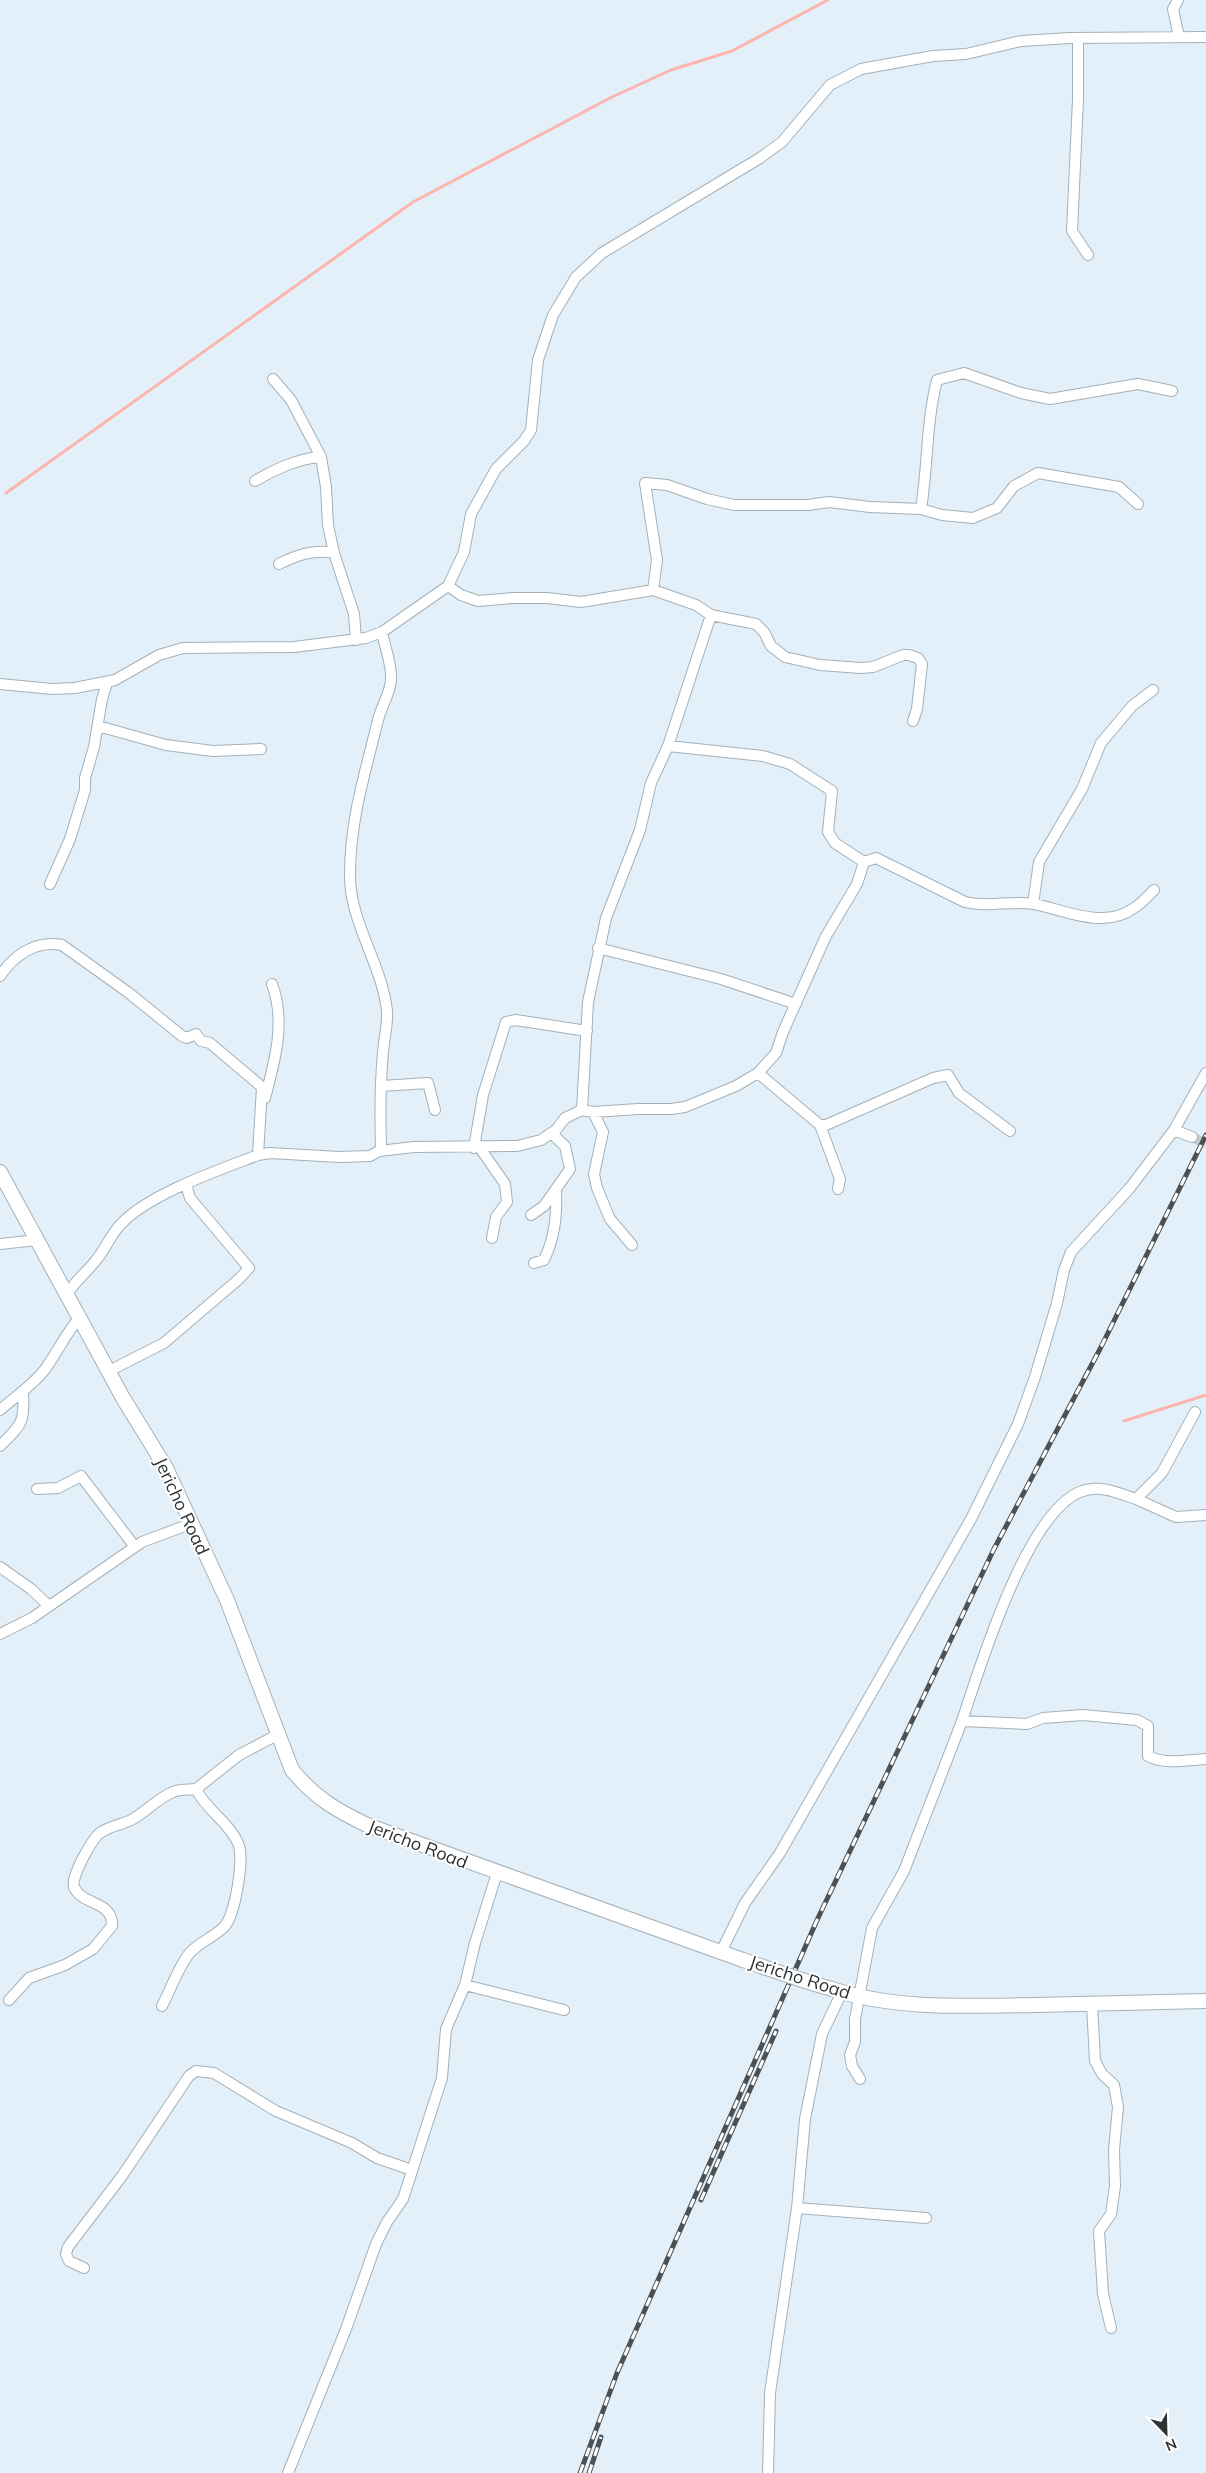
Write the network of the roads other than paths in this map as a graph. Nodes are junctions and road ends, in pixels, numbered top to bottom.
1 (1178, 0) edge
2 (1179, 37) junction
3 (1206, 37) edge
4 (1078, 38) junction
5 (1088, 254) dead end
6 (273, 379) dead end
7 (1172, 391) dead end
8 (321, 457) junction
9 (255, 481) dead end
10 (1138, 504) dead end
11 (921, 509) junction
12 (334, 554) junction
13 (279, 564) dead end
14 (448, 586) junction
15 (653, 590) junction
16 (711, 615) junction
17 (382, 632) junction
18 (356, 640) junction
19 (107, 682) junction
20 (0, 684) edge
21 (1153, 690) dead end
22 (913, 721) dead end
23 (98, 726) junction
24 (668, 746) junction
25 (261, 749) dead end
26 (864, 862) junction
27 (50, 884) dead end
28 (1154, 890) dead end
29 (1033, 904) junction
30 (598, 948) junction
31 (0, 976) edge
32 (272, 984) dead end
33 (796, 1004) junction
34 (587, 1031) junction
35 (758, 1073) junction
36 (1206, 1073) edge
37 (381, 1086) junction
38 (435, 1110) dead end
39 (582, 1110) junction
40 (593, 1112) junction
41 (260, 1116) junction
42 (820, 1125) junction
43 (1174, 1130) junction
44 (1010, 1131) dead end
45 (551, 1133) junction
46 (1192, 1137) tunnel mouth
47 (477, 1148) junction
48 (379, 1151) junction
49 (258, 1156) junction
50 (0, 1172) edge
51 (186, 1185) junction
52 (556, 1189) junction
53 (838, 1189) dead end
54 (531, 1216) dead end
55 (492, 1238) dead end
56 (37, 1240) junction
57 (0, 1244) edge
58 (632, 1245) dead end
59 (534, 1263) dead end
60 (67, 1294) junction
61 (80, 1317) junction
62 (109, 1371) junction
63 (23, 1393) junction
64 (0, 1410) edge
65 (1195, 1412) dead end
66 (0, 1446) edge
67 (37, 1489) dead end
68 (1136, 1499) junction
69 (1206, 1515) edge
70 (190, 1524) junction
71 (135, 1547) junction
72 (0, 1566) edge
73 (49, 1606) junction
74 (0, 1634) edge
75 (962, 1722) junction
76 (277, 1735) junction
77 (1206, 1759) edge
78 (196, 1789) junction
79 (497, 1873) junction
80 (721, 1952) junction
81 (464, 1985) junction
82 (837, 1991) junction
83 (858, 1996) junction
84 (9, 2000) dead end
85 (1206, 2001) edge
86 (1092, 2004) junction
87 (162, 2006) dead end
88 (564, 2010) dead end
89 (860, 2079) dead end
90 (412, 2170) junction
91 (797, 2208) junction
92 (926, 2218) dead end
93 (84, 2268) dead end
94 (1111, 2328) dead end
95 (288, 2473) edge
96 (768, 2473) edge

1 - 2 street
2 - 3 street
2 - 4 street
4 - 5 street
4 - 14 street
6 - 8 street
7 - 11 street
8 - 9 street
8 - 12 street
10 - 11 street
11 - 15 street
12 - 13 street
12 - 18 street
14 - 15 street
14 - 17 street
15 - 16 street
16 - 22 street
16 - 24 street
17 - 18 street
17 - 37 street
18 - 19 street
19 - 20 street
19 - 23 street
21 - 29 street
23 - 25 street
23 - 27 street
24 - 26 street
24 - 30 street
26 - 29 street
26 - 33 street
28 - 29 street
30 - 33 street
30 - 34 street
31 - 41 street
32 - 41 street
33 - 35 street
34 - 39 street
34 - 47 street
35 - 40 street
35 - 42 street
36 - 43 street
37 - 38 street
37 - 48 street
39 - 40 street
39 - 45 street
40 - 58 street
41 - 49 street
42 - 44 street
42 - 53 street
43 - 46 street
43 - 80 street
45 - 47 street
45 - 52 street
47 - 48 street
47 - 55 street
48 - 49 street
49 - 51 street
50 - 56 street, Jericho Road
51 - 60 street
51 - 62 street
52 - 54 street
52 - 59 street
56 - 57 street
56 - 60 street, Jericho Road
60 - 61 street, Jericho Road
61 - 62 street, Jericho Road
61 - 63 street
62 - 70 street, Jericho Road
63 - 64 street
63 - 66 street
65 - 68 street
67 - 71 street
68 - 69 street
68 - 75 street
70 - 71 street
70 - 76 street, Jericho Road
71 - 73 street
72 - 73 street
73 - 74 street
75 - 77 street
75 - 83 street
76 - 78 street
76 - 79 street, Jericho Road
78 - 84 street
78 - 87 street
79 - 80 street, Jericho Road
79 - 81 street
80 - 82 street, Jericho Road, bridge
81 - 88 street
81 - 90 street
82 - 83 street, Jericho Road
82 - 91 street
83 - 86 street, Jericho Road
83 - 89 street
85 - 86 street, Jericho Road
86 - 94 street
90 - 93 street
90 - 95 street
91 - 92 street
91 - 96 street

